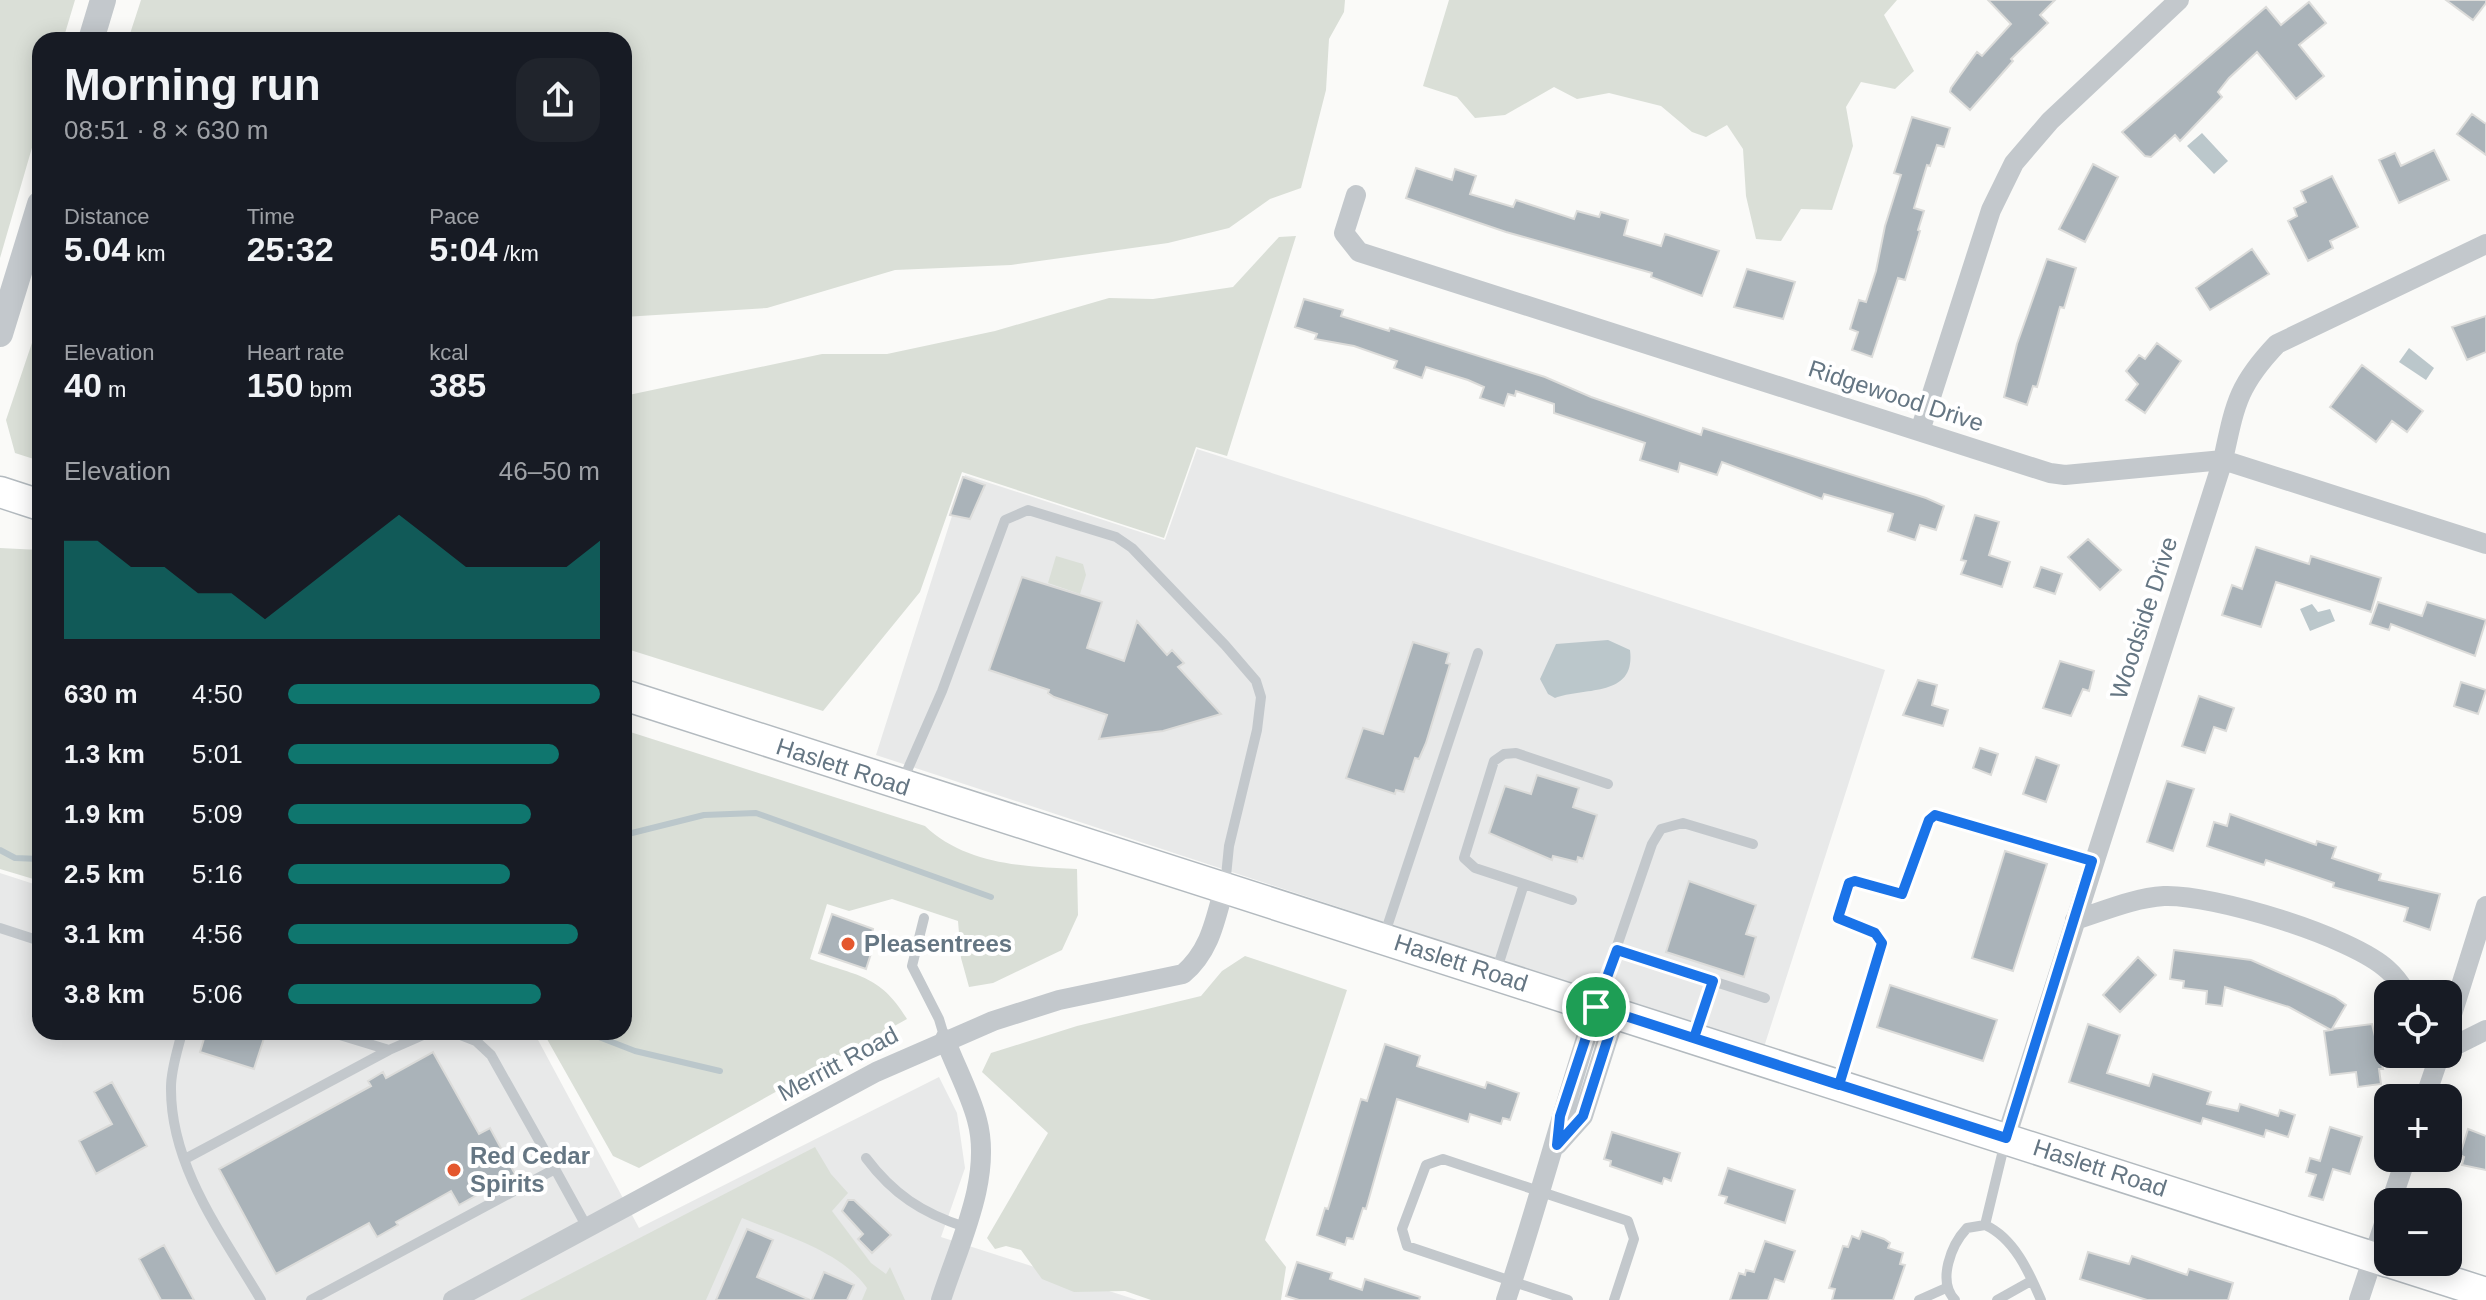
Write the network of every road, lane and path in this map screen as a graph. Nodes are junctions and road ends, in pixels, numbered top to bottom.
1 (103, 0) edge
2 (2179, 0) edge
3 (93, 32) edge
4 (1356, 195) dead end
5 (32, 230) edge
6 (2486, 244) edge
7 (0, 334) edge
8 (1920, 431) junction
9 (2223, 460) junction
10 (0, 492) edge
11 (32, 502) edge
12 (2486, 544) edge
13 (1478, 653) dead end
14 (632, 698) edge
15 (1608, 784) dead end
16 (901, 786) junction
17 (1753, 844) dead end
18 (2092, 861) junction
19 (1524, 884) junction
20 (1224, 888) junction
21 (1572, 900) dead end
22 (2486, 906) edge
23 (924, 918) dead end
24 (2075, 920) junction
25 (0, 928) edge
26 (32, 938) edge
27 (1383, 938) junction
28 (1617, 950) junction
29 (1495, 974) junction
30 (2396, 980) edge
31 (1713, 981) junction
32 (2462, 982) edge
33 (1765, 998) dead end
34 (1606, 1010) junction
35 (2486, 1030) edge
36 (1694, 1038) junction
37 (945, 1039) junction
38 (180, 1040) edge
39 (356, 1040) edge
40 (412, 1040) edge
41 (473, 1040) edge
42 (2462, 1042) edge
43 (389, 1050) junction
44 (1839, 1085) junction
45 (2006, 1138) junction
46 (866, 1158) dead end
47 (185, 1159) junction
48 (555, 1169) junction
49 (1541, 1191) junction
50 (1985, 1225) junction
51 (965, 1227) junction
52 (588, 1229) junction
53 (2374, 1257) edge
54 (2374, 1275) edge
55 (2433, 1276) edge
56 (2031, 1281) junction
57 (1946, 1288) junction
58 (1510, 1291) edge
59 (2486, 1293) edge
60 (261, 1300) edge
61 (311, 1300) edge
62 (453, 1300) edge
63 (941, 1300) edge
64 (1568, 1300) edge
65 (1614, 1300) edge
66 (1919, 1300) edge
67 (1955, 1300) edge
68 (1997, 1300) edge
69 (2041, 1300) edge
70 (2359, 1300) edge

1 - 3 street
2 - 8 street
4 - 8 street, Ridgewood Drive
5 - 7 street
6 - 9 street, Woodside Drive
8 - 9 street, Ridgewood Drive
9 - 12 street, Ridgewood Drive
9 - 18 street, Woodside Drive
10 - 11 main road
13 - 27 lane
14 - 16 main road, Haslett Road
15 - 19 lane
16 - 20 main road, Haslett Road
16 - 20 lane
17 - 28 lane
18 - 24 street, Woodside Drive
18 - 44 lane
19 - 21 lane
19 - 29 lane
20 - 27 main road, Haslett Road
20 - 37 street, Merritt Road
22 - 32 street
23 - 37 lane
24 - 30 street
24 - 45 street, Woodside Drive
25 - 26 lane
27 - 29 main road, Haslett Road
28 - 31 lane
28 - 34 lane
29 - 34 main road, Haslett Road
31 - 33 lane
31 - 36 lane
34 - 36 main road, Haslett Road
34 - 49 street
35 - 42 street
36 - 44 main road, Haslett Road
37 - 51 street
37 - 52 street, Merritt Road
38 - 47 lane
39 - 43 lane
40 - 43 lane
41 - 48 lane
43 - 47 lane
44 - 45 main road, Haslett Road
45 - 50 lane
45 - 53 main road, Haslett Road
46 - 51 lane
47 - 60 lane
48 - 52 lane
48 - 61 lane
49 - 58 street
49 - 58 lane
49 - 65 lane
50 - 56 lane
50 - 57 lane
51 - 63 street
52 - 62 street, Merritt Road
54 - 70 street
55 - 59 main road, Haslett Road
56 - 68 lane
56 - 69 lane
57 - 66 lane
57 - 67 lane
58 - 64 lane

